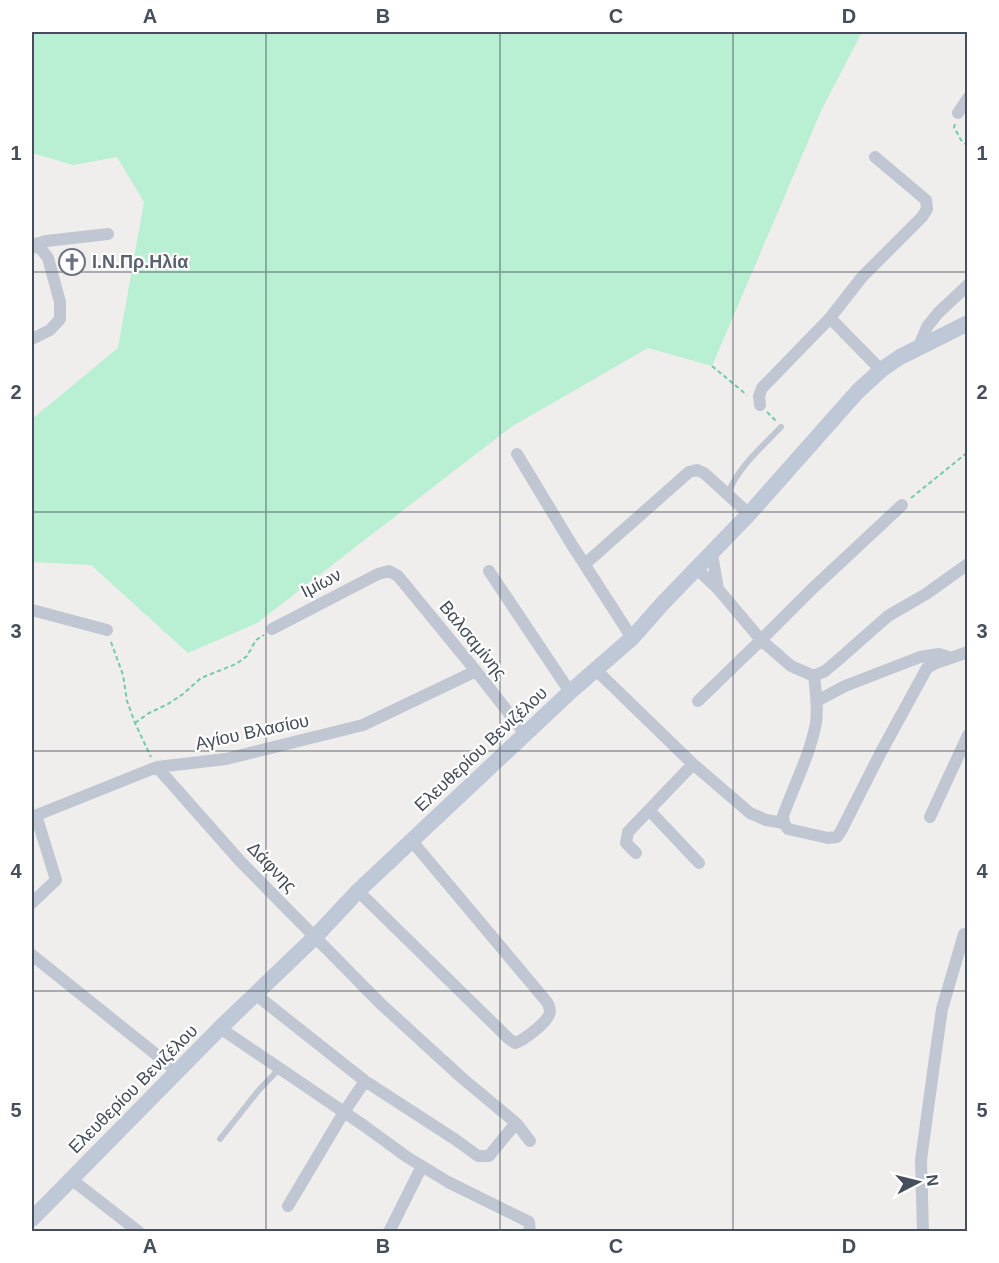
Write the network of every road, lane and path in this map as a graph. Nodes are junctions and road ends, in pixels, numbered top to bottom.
1 (968, 98) edge
2 (958, 113) joint
3 (968, 146) edge
4 (875, 157) dead end
5 (108, 234) dead end
6 (32, 245) edge
7 (968, 285) edge
8 (830, 318) junction
9 (968, 322) edge
10 (32, 339) edge
11 (919, 346) junction
12 (881, 370) junction
13 (760, 405) dead end
14 (782, 427) dead end
15 (968, 452) edge
16 (517, 454) dead end
17 (728, 495) junction
18 (902, 505) joint
19 (749, 514) junction
20 (712, 554) junction
21 (585, 564) junction
22 (968, 564) edge
23 (697, 568) junction
24 (389, 571) joint
25 (489, 571) dead end
26 (718, 589) junction
27 (32, 610) edge
28 (272, 629) joint
29 (106, 630) joint
30 (632, 638) junction
31 (761, 640) junction
32 (968, 652) edge
33 (950, 658) junction
34 (476, 670) junction
35 (596, 670) junction
36 (814, 676) junction
37 (570, 692) junction
38 (698, 701) dead end
39 (817, 701) junction
40 (135, 723) junction
41 (526, 735) junction
42 (968, 735) edge
43 (693, 764) junction
44 (157, 768) junction
45 (649, 810) junction
46 (34, 816) edge
47 (930, 817) dead end
48 (784, 823) junction
49 (411, 840) junction
50 (636, 853) dead end
51 (699, 863) dead end
52 (358, 891) junction
53 (32, 903) edge
54 (964, 934) dead end
55 (315, 937) junction
56 (32, 955) edge
57 (255, 994) junction
58 (220, 1028) junction
59 (279, 1069) junction
60 (177, 1072) junction
61 (365, 1081) junction
62 (345, 1112) junction
63 (516, 1123) junction
64 (220, 1139) dead end
65 (530, 1141) dead end
66 (422, 1166) junction
67 (71, 1179) junction
68 (288, 1206) dead end
69 (32, 1220) edge
70 (137, 1231) edge
71 (389, 1232) edge
72 (530, 1232) edge
73 (923, 1232) edge

1 - 2 street
2 - 3 path
4 - 8 street
5 - 6 street
6 - 10 street
7 - 11 street
8 - 12 street
8 - 13 street
9 - 11 street, Ελευθερίου Βενιζέλου
11 - 12 street, Ελευθερίου Βενιζέλου
12 - 19 street, Ελευθερίου Βενιζέλου
14 - 17 lane
15 - 18 path
16 - 21 street
17 - 19 street
17 - 21 street
18 - 31 street
19 - 20 street, Ελευθερίου Βενιζέλου
20 - 23 street, Ελευθερίου Βενιζέλου
20 - 26 street
21 - 30 street
22 - 36 street
23 - 26 street
23 - 30 street, Ελευθερίου Βενιζέλου
24 - 28 street, Ιμίων
24 - 34 street, Βαλσαμίνης
25 - 37 street
26 - 31 street
27 - 29 street
28 - 40 path
29 - 40 path
30 - 35 street, Ελευθερίου Βενιζέλου
31 - 36 street
31 - 38 street
32 - 33 street
33 - 39 street
33 - 48 street
34 - 41 street, Βαλσαμίνης
34 - 44 street, Αγίου Βλασίου
35 - 37 street, Ελευθερίου Βενιζέλου
35 - 43 street
36 - 39 street
37 - 41 street, Ελευθερίου Βενιζέλου
39 - 48 street
40 - 44 path
41 - 49 street, Ελευθερίου Βενιζέλου
42 - 47 street
43 - 45 street
43 - 48 street
44 - 46 street, Αγίου Βλασίου
44 - 55 street, Δάφνης
45 - 50 street
45 - 51 street
46 - 53 street
49 - 52 street, Ελευθερίου Βενιζέλου
49 - 52 street
52 - 55 street, Ελευθερίου Βενιζέλου
54 - 73 street
55 - 57 street, Ελευθερίου Βενιζέλου
55 - 63 street, Δάφνης
56 - 60 street
57 - 58 street, Ελευθερίου Βενιζέλου
57 - 61 street
58 - 59 street
58 - 60 street, Ελευθερίου Βενιζέλου
59 - 62 street
59 - 64 lane
60 - 67 street, Ελευθερίου Βενιζέλου
61 - 62 street
61 - 63 street
62 - 66 street
62 - 68 street
63 - 65 street, Δάφνης
66 - 71 street
66 - 72 street
67 - 69 street, Ελευθερίου Βενιζέλου
67 - 70 street

